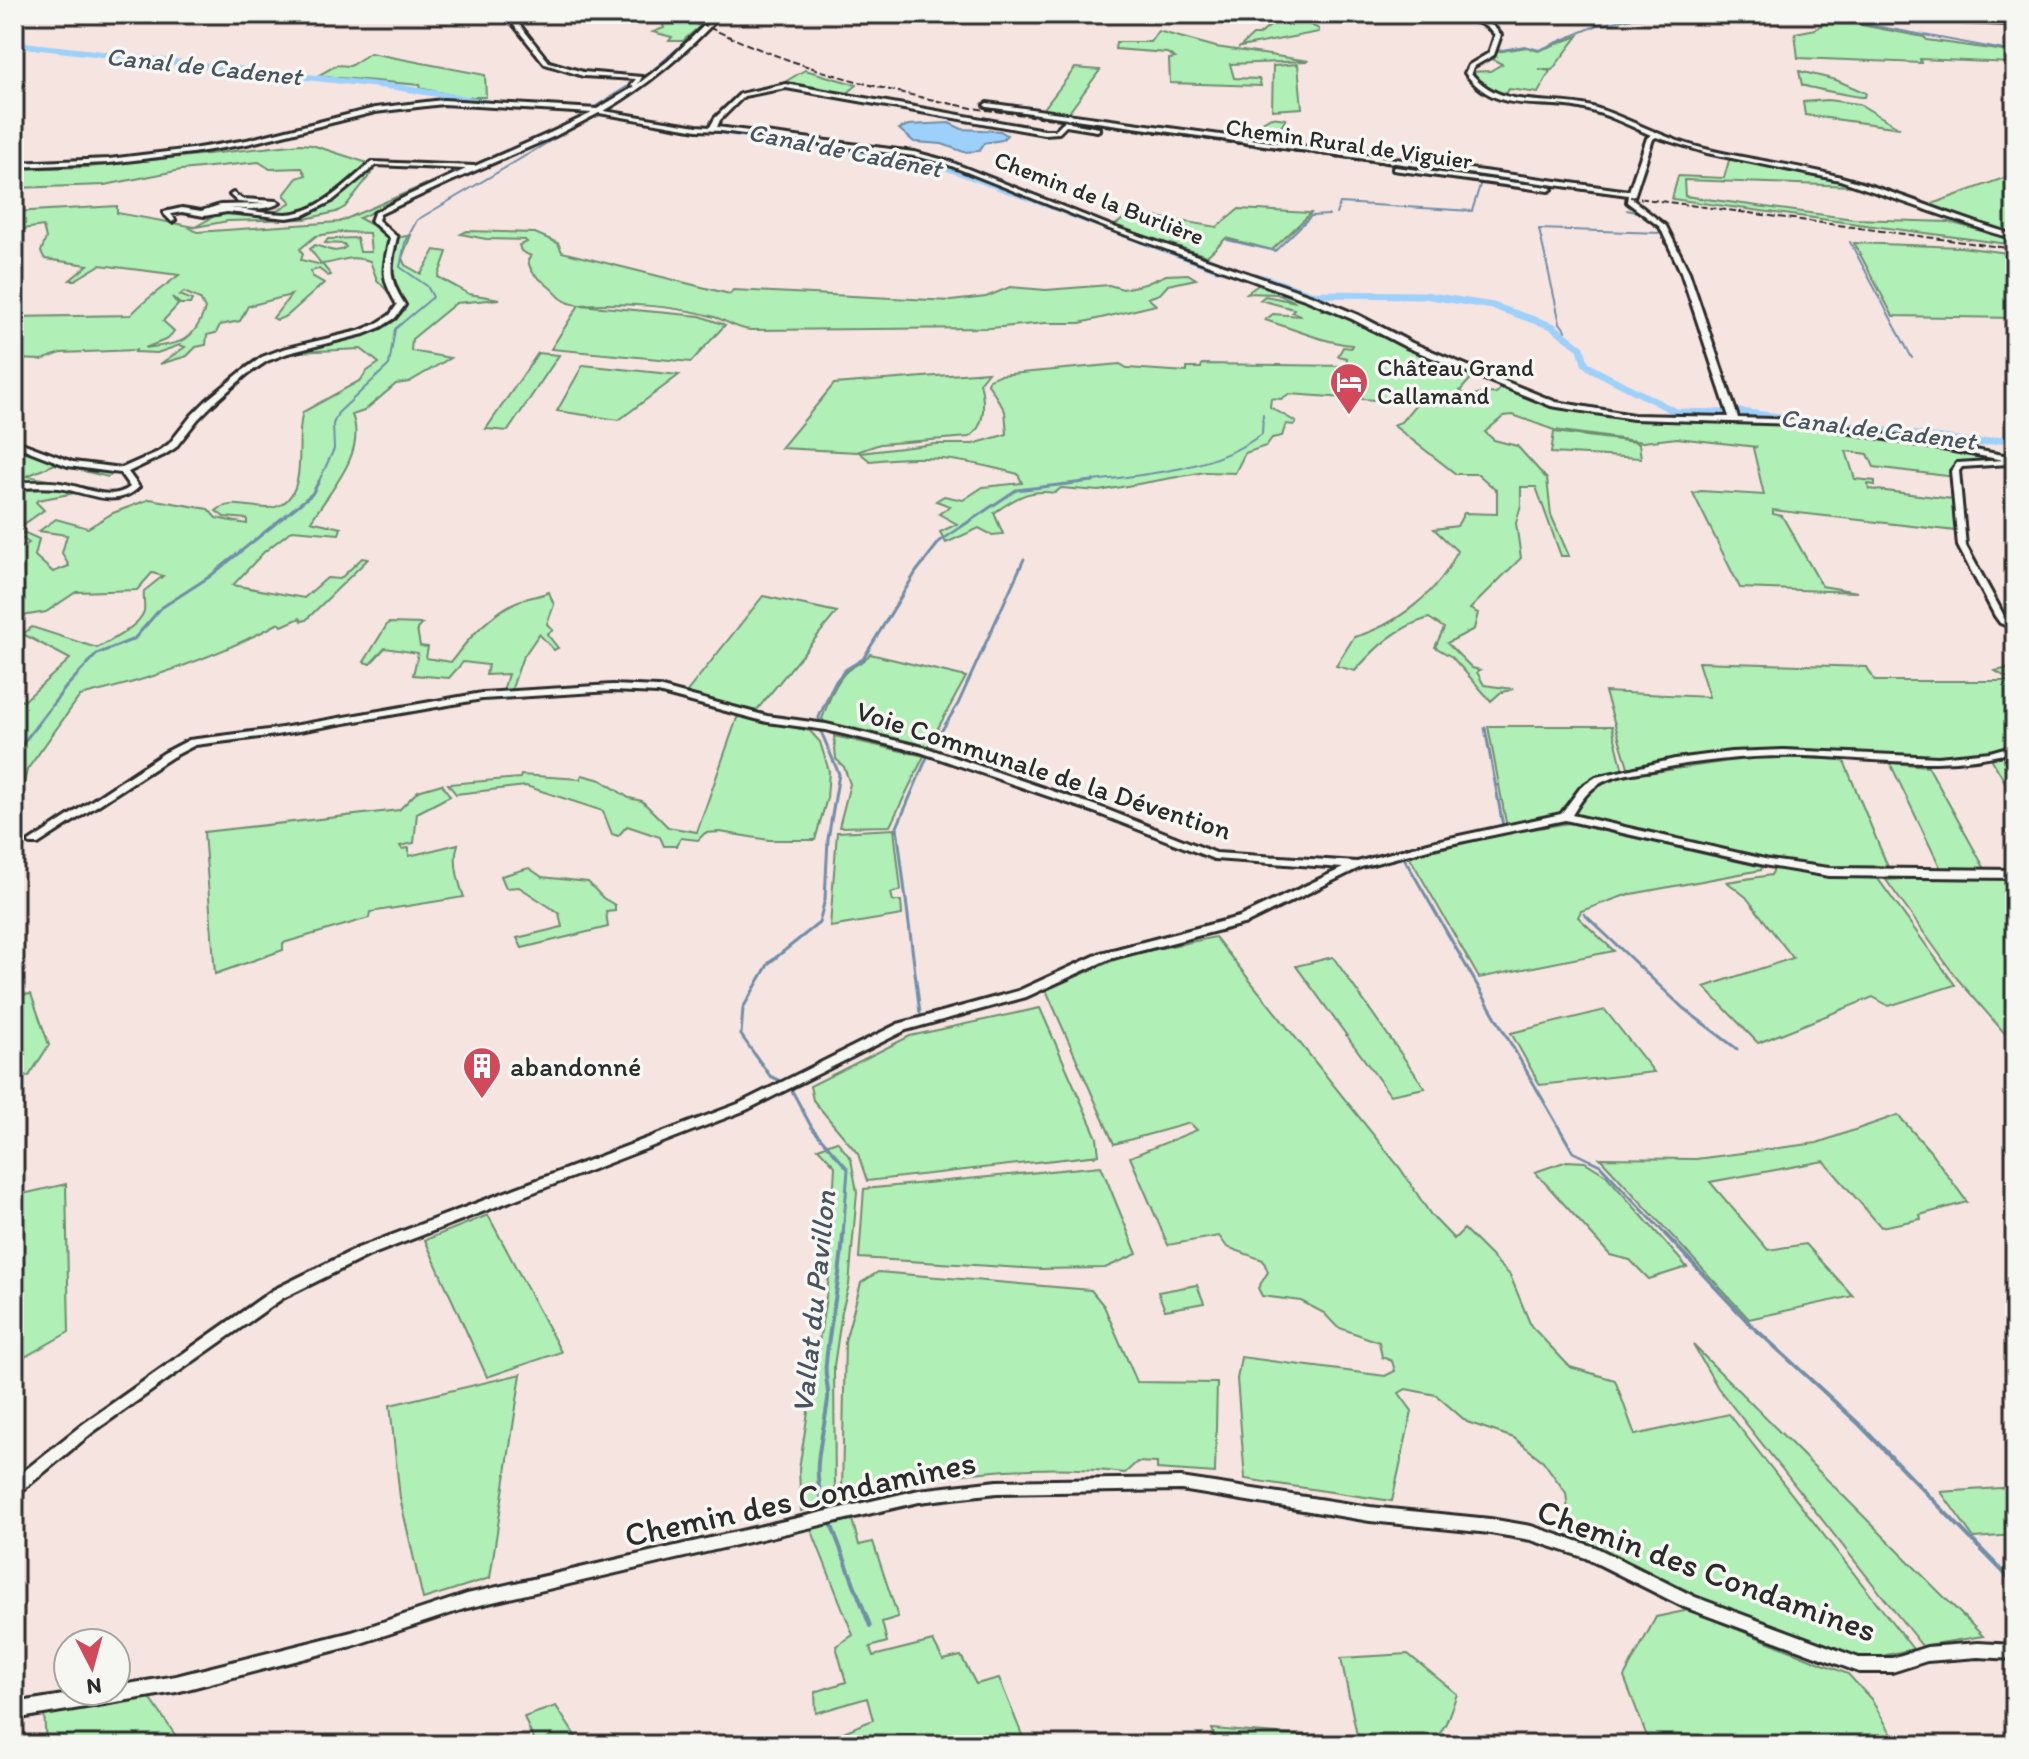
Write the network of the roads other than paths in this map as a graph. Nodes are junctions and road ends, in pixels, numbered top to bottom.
1 (515, 14) edge
2 (719, 14) edge
3 (1447, 14) edge
4 (1925, 14) edge
5 (1468, 15) edge
6 (2015, 22) edge
7 (627, 91) junction
8 (987, 105) dead end
9 (597, 110) junction
10 (1071, 117) junction
11 (1064, 124) junction
12 (709, 128) junction
13 (1655, 135) junction
14 (14, 165) edge
15 (477, 168) junction
16 (233, 195) dead end
17 (1630, 197) junction
18 (204, 214) junction
19 (172, 220) dead end
20 (2015, 237) edge
21 (1734, 419) junction
22 (14, 442) edge
23 (2015, 461) edge
24 (123, 471) junction
25 (14, 486) edge
26 (2015, 626) edge
27 (2015, 748) edge
28 (1565, 817) junction
29 (34, 842) dead end
30 (1357, 865) junction
31 (2015, 874) edge
32 (14, 1488) edge
33 (2015, 1652) edge
34 (14, 1711) edge

1 - 7 street
2 - 7 street
3 - 5 street
4 - 6 street
5 - 13 street
7 - 9 street
8 - 10 street
9 - 12 street, Chemin de la Burlière
9 - 14 street, Chemin de la Burlière
9 - 15 street
10 - 11 street
10 - 17 street
11 - 12 street, Chemin Rural de Viguier
11 - 17 street, Chemin Rural de Viguier
12 - 21 street, Chemin de la Burlière
13 - 17 street
13 - 20 street
15 - 18 street
15 - 24 street
16 - 18 street
17 - 21 street
18 - 19 street
21 - 23 street, Chemin de la Burlière
22 - 24 street
23 - 26 street
24 - 25 street
27 - 28 street
28 - 30 street
28 - 31 street
29 - 30 street, Voie Communale de la Dévention
30 - 32 street
33 - 34 street, Chemin des Condamines

